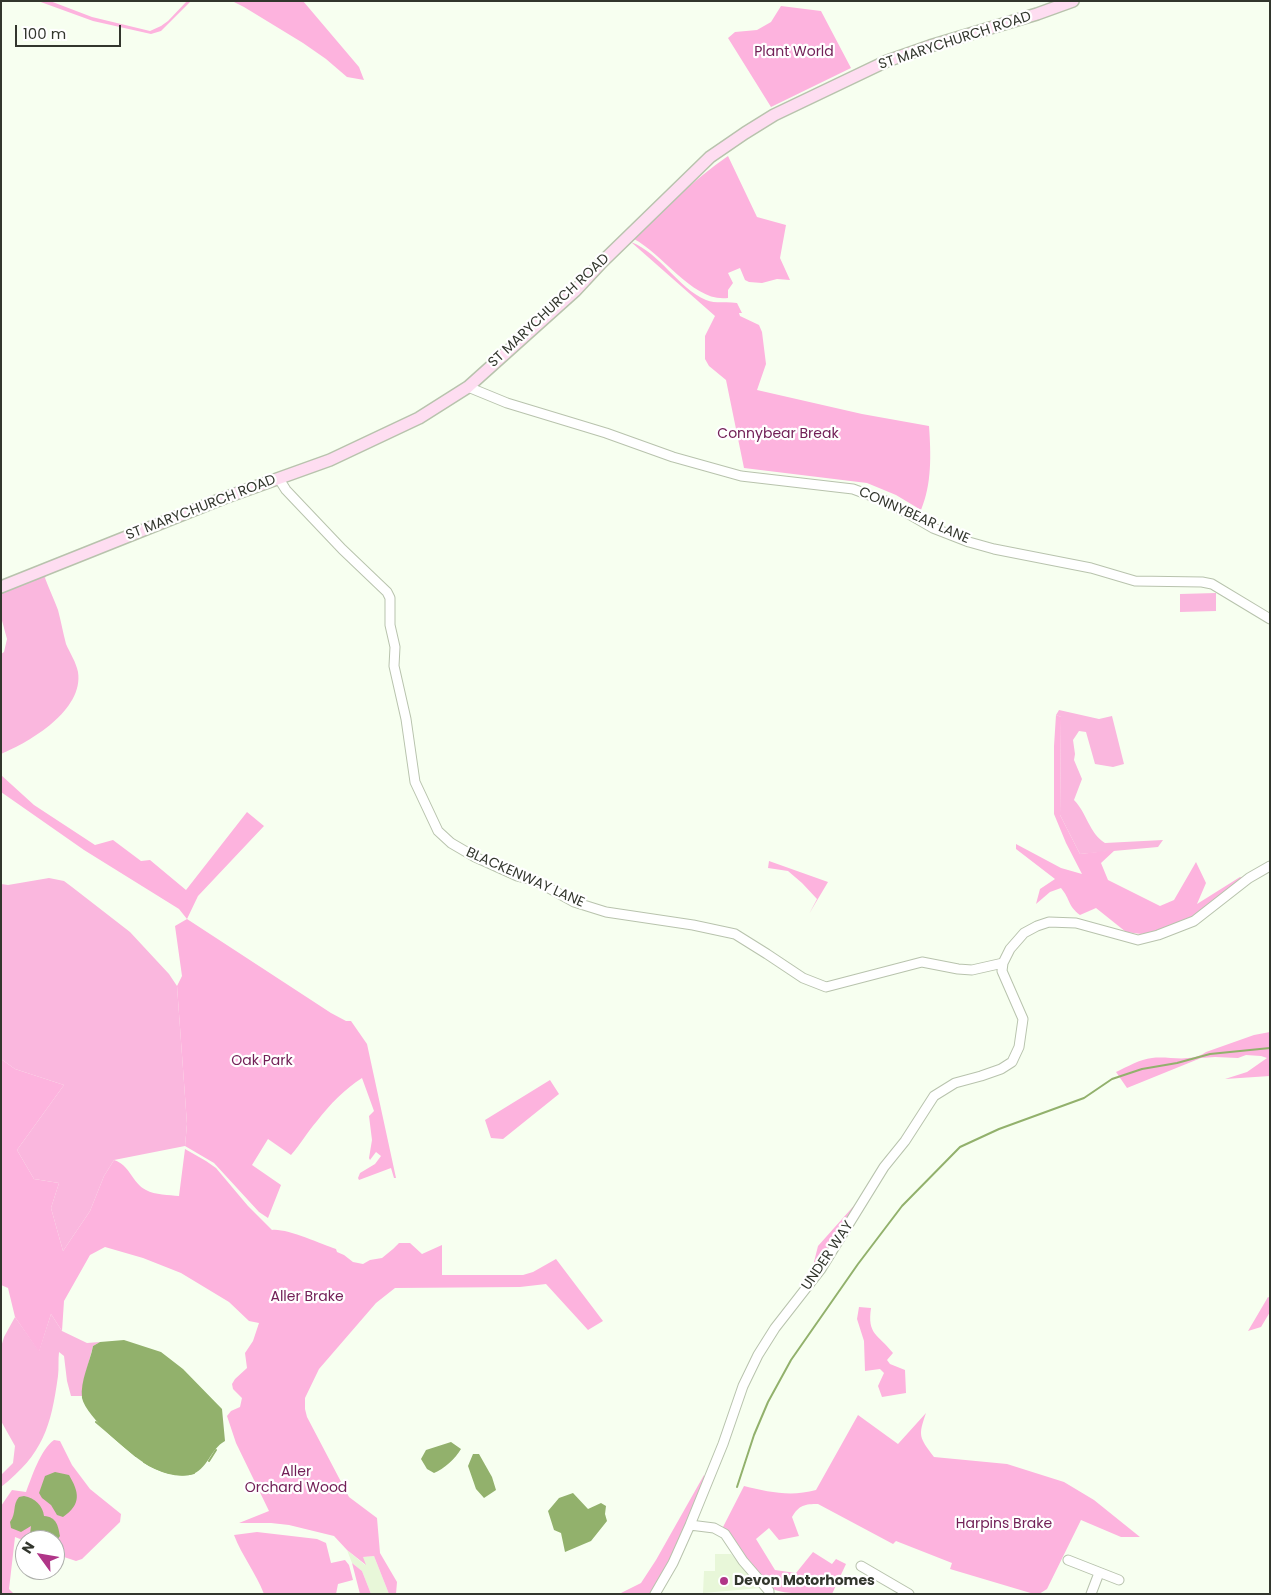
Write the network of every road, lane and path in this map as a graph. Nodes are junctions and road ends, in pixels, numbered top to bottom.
1 (1073, 1) edge
2 (468, 387) junction
3 (279, 479) junction
4 (1, 587) edge
5 (1270, 619) edge
6 (1270, 866) edge
7 (1003, 963) junction
8 (690, 1525) junction
9 (1068, 1560) dead end
10 (861, 1566) dead end
11 (1099, 1572) junction
12 (1119, 1580) dead end
13 (654, 1594) edge
14 (769, 1594) edge
15 (909, 1594) edge
16 (1091, 1594) edge

1 - 2 street, ST MARYCHURCH ROAD
2 - 3 street, ST MARYCHURCH ROAD
2 - 5 street, CONNYBEAR LANE
3 - 4 street, ST MARYCHURCH ROAD
3 - 7 street, BLACKENWAY LANE
6 - 7 street
7 - 8 street, UNDER WAY
8 - 13 street, UNDER WAY
8 - 14 street
9 - 11 street
10 - 15 street
11 - 12 street
11 - 16 street

